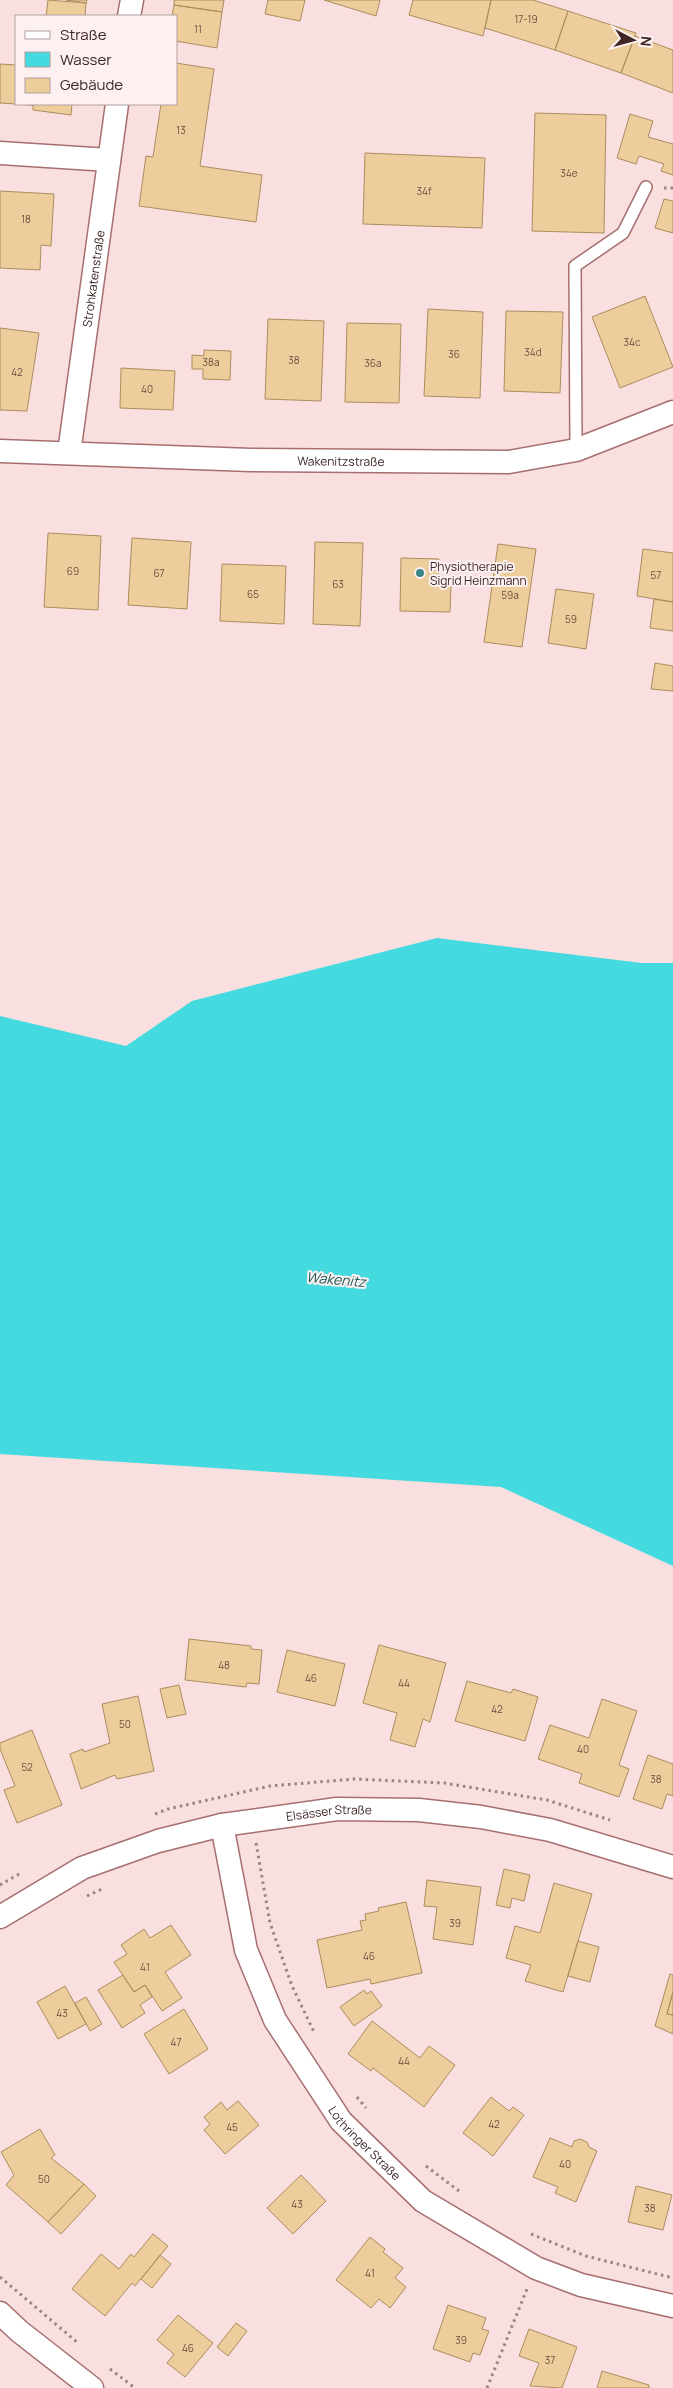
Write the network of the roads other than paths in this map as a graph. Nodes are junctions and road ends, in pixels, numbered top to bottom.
1 (132, 0) edge
2 (129, 15) edge
3 (117, 105) edge
4 (0, 153) edge
5 (109, 160) junction
6 (646, 187) dead end
7 (673, 412) edge
8 (576, 450) junction
9 (0, 451) edge
10 (69, 453) junction
11 (222, 1825) junction
12 (673, 1867) edge
13 (0, 1917) edge
14 (673, 2306) edge
15 (0, 2313) edge
16 (92, 2388) edge

1 - 2 street
3 - 5 street, Strohkatenstraße
4 - 5 street
5 - 10 street, Strohkatenstraße
6 - 8 lane
7 - 8 street, Wakenitzstraße
8 - 10 street, Wakenitzstraße
9 - 10 street, Wakenitzstraße
11 - 12 street, Elsässer Straße
11 - 13 street, Elsässer Straße
11 - 14 street, Lothringer Straße
15 - 16 street

